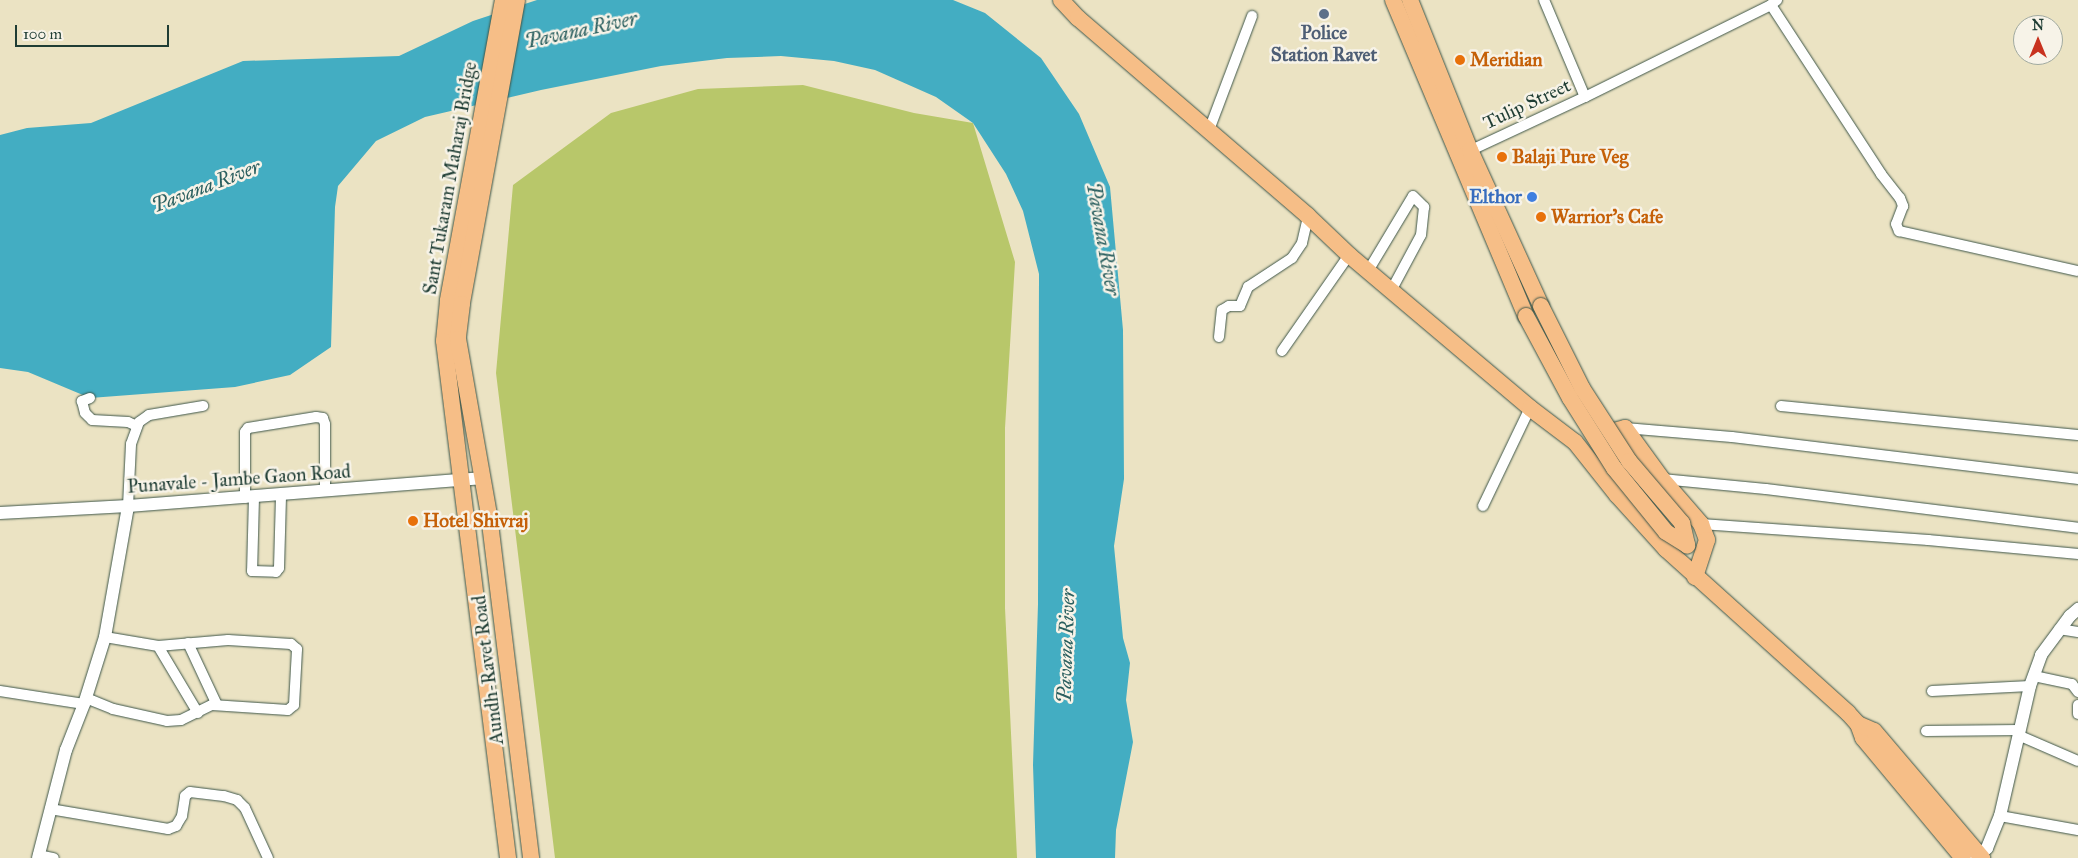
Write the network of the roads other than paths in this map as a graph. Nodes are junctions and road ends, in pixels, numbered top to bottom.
1 (503, 0) edge
2 (517, 0) edge
3 (1061, 0) edge
4 (1393, 0) edge
5 (1410, 0) edge
6 (1544, 0) edge
7 (1774, 3) edge
8 (1252, 16) dead end
9 (1585, 97) junction
10 (1209, 130) junction
11 (1463, 153) junction
12 (1308, 216) junction
13 (1349, 255) junction
14 (1368, 271) junction
15 (2078, 271) edge
16 (1391, 291) junction
17 (1219, 337) dead end
18 (1282, 351) dead end
19 (453, 363) junction
20 (90, 398) dead end
21 (204, 406) dead end
22 (1781, 406) dead end
23 (1530, 408) junction
24 (137, 426) junction
25 (1625, 428) junction
26 (2078, 435) edge
27 (1575, 442) junction
28 (481, 478) junction
29 (1662, 479) junction
30 (2078, 479) edge
31 (460, 480) junction
32 (325, 491) junction
33 (281, 495) junction
34 (249, 497) junction
35 (128, 506) junction
36 (1483, 506) dead end
37 (0, 513) edge
38 (1701, 524) junction
39 (2078, 528) edge
40 (1687, 545) junction
41 (2078, 554) edge
42 (1701, 559) junction
43 (1695, 577) junction
44 (2078, 608) edge
45 (2059, 629) junction
46 (2078, 632) edge
47 (105, 637) junction
48 (188, 643) junction
49 (158, 646) junction
50 (2032, 681) junction
51 (0, 691) edge
52 (1932, 691) dead end
53 (2078, 692) edge
54 (85, 701) junction
55 (217, 705) junction
56 (2078, 705) edge
57 (198, 712) junction
58 (2078, 714) edge
59 (1926, 731) dead end
60 (2019, 733) junction
61 (2078, 761) edge
62 (50, 809) junction
63 (2000, 816) junction
64 (2078, 830) edge
65 (38, 857) edge
66 (1975, 857) edge
67 (54, 858) edge
68 (268, 858) edge
69 (508, 858) edge
70 (531, 858) edge

1 - 19 main road, Sant Tukaram Maharaj Bridge
2 - 19 main road, Sant Tukaram Maharaj Bridge
3 - 10 main road
4 - 11 main road
5 - 11 main road
6 - 9 street, Tulip Street
7 - 9 street
7 - 15 street
8 - 10 street
9 - 11 street, Tulip Street
10 - 12 main road
11 - 40 main road, bridge
11 - 40 main road, bridge
12 - 13 main road
12 - 17 street
13 - 14 main road
13 - 18 street
14 - 16 main road
14 - 16 street
16 - 23 main road
19 - 28 main road, Aundh-Ravet Road
19 - 31 main road, Aundh-Ravet Road
20 - 24 street
21 - 24 street
22 - 26 street
23 - 27 main road
23 - 36 street
24 - 35 street
25 - 27 main road
25 - 29 main road
25 - 30 street
27 - 43 main road
28 - 31 street, Punavale - Jambe Gaon Road
28 - 70 main road, Aundh-Ravet Road
29 - 38 main road
29 - 39 street
31 - 32 street, Punavale - Jambe Gaon Road
31 - 69 main road, Aundh-Ravet Road
32 - 33 street, Punavale - Jambe Gaon Road
32 - 34 street
33 - 34 street, Punavale - Jambe Gaon Road
33 - 34 street
34 - 35 street, Punavale - Jambe Gaon Road
35 - 37 street, Punavale - Jambe Gaon Road
35 - 47 street
38 - 41 street
38 - 42 main road
40 - 42 main road
42 - 43 main road
43 - 66 main road
44 - 45 street
45 - 46 street
45 - 50 street
47 - 49 street
47 - 54 street
48 - 49 street
48 - 55 street
48 - 55 street
49 - 57 street
50 - 52 street
50 - 53 street
50 - 60 street
51 - 54 street
54 - 57 street
54 - 62 street
55 - 57 street
56 - 58 street
59 - 60 street
60 - 61 street
60 - 63 street
62 - 65 street
62 - 68 street
63 - 64 street
63 - 66 street
65 - 67 street

